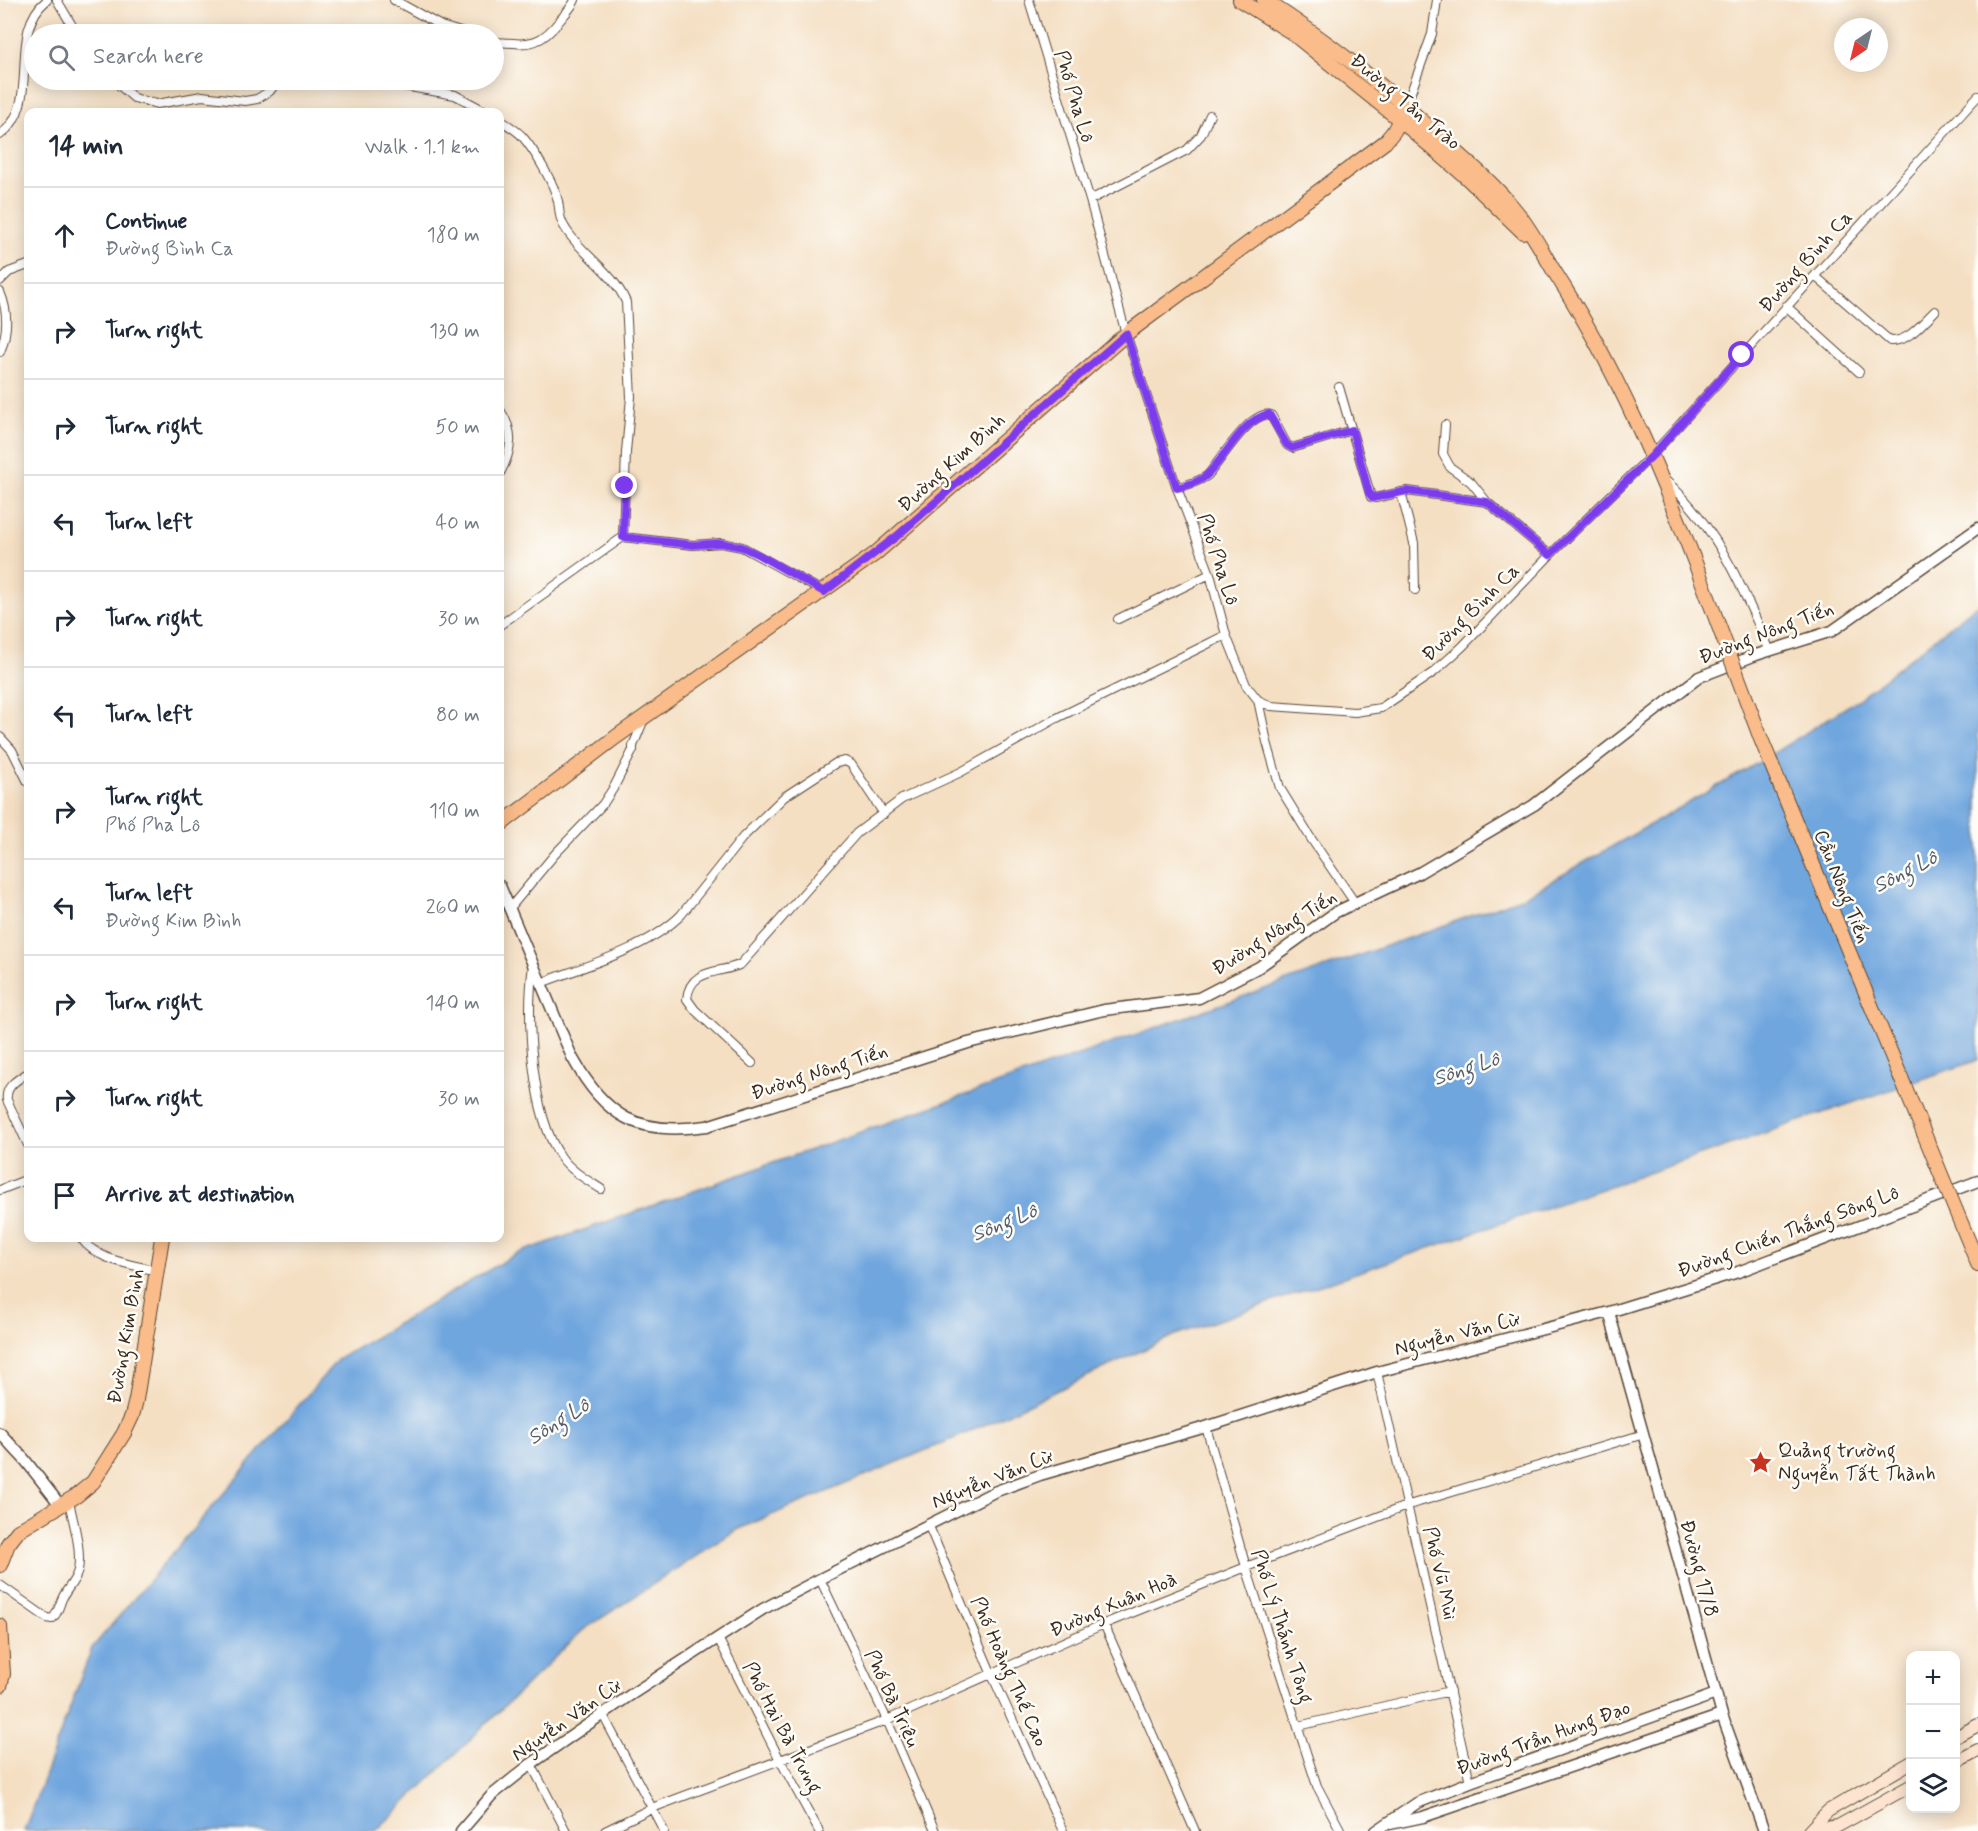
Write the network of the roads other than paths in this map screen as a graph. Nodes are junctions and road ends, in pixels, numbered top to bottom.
1 (47, 0) edge
2 (57, 0) edge
3 (394, 0) edge
4 (575, 0) edge
5 (1029, 0) edge
6 (1240, 0) edge
7 (1264, 0) edge
8 (1437, 0) edge
9 (29, 24) edge
10 (71, 24) edge
11 (437, 24) edge
12 (504, 42) edge
13 (24, 82) edge
14 (125, 90) edge
15 (271, 90) edge
16 (427, 90) edge
17 (1978, 96) edge
18 (1406, 106) junction
19 (479, 108) edge
20 (1210, 115) dead end
21 (1399, 119) junction
22 (504, 122) edge
23 (0, 135) edge
24 (1090, 200) junction
25 (1538, 245) junction
26 (24, 267) edge
27 (1815, 276) junction
28 (0, 281) edge
29 (0, 292) edge
30 (1786, 306) junction
31 (1935, 311) dead end
32 (1126, 334) junction
33 (0, 352) edge
34 (1860, 372) dead end
35 (1339, 387) dead end
36 (504, 416) edge
37 (1445, 425) dead end
38 (1352, 430) junction
39 (1653, 455) junction
40 (504, 465) edge
41 (1661, 477) junction
42 (1177, 488) junction
43 (1401, 492) junction
44 (1487, 502) junction
45 (1978, 528) edge
46 (623, 537) junction
47 (1550, 555) junction
48 (1699, 573) joint
49 (1210, 574) junction
50 (1415, 590) dead end
51 (824, 592) junction
52 (1118, 619) dead end
53 (504, 622) edge
54 (1226, 635) junction
55 (1770, 651) junction
56 (1258, 700) junction
57 (645, 718) junction
58 (0, 736) edge
59 (616, 737) junction
60 (633, 746) junction
61 (24, 774) edge
62 (884, 814) junction
63 (504, 822) edge
64 (504, 896) edge
65 (1355, 903) junction
66 (509, 909) junction
67 (533, 964) junction
68 (541, 983) junction
69 (752, 1063) dead end
70 (24, 1074) edge
71 (24, 1136) edge
72 (1978, 1180) edge
73 (24, 1181) edge
74 (601, 1189) dead end
75 (0, 1190) edge
76 (84, 1242) edge
77 (161, 1242) edge
78 (1978, 1264) edge
79 (157, 1271) junction
80 (1609, 1312) junction
81 (1377, 1372) junction
82 (1206, 1427) junction
83 (0, 1433) edge
84 (1644, 1434) junction
85 (65, 1503) junction
86 (1409, 1505) junction
87 (928, 1524) junction
88 (0, 1564) edge
89 (1246, 1567) junction
90 (820, 1579) junction
91 (0, 1585) edge
92 (1104, 1624) junction
93 (0, 1626) edge
94 (718, 1638) junction
95 (992, 1674) junction
96 (0, 1686) edge
97 (1450, 1691) junction
98 (1716, 1694) junction
99 (603, 1715) junction
100 (1722, 1715) junction
101 (887, 1720) junction
102 (1978, 1725) edge
103 (1298, 1726) junction
104 (1960, 1735) edge
105 (1978, 1750) edge
106 (780, 1760) junction
107 (1960, 1760) edge
108 (531, 1764) junction
109 (1906, 1766) edge
110 (1470, 1782) junction
111 (1906, 1789) edge
112 (652, 1808) junction
113 (1387, 1825) junction
114 (461, 1831) edge
115 (566, 1831) edge
116 (605, 1831) edge
117 (664, 1831) edge
118 (819, 1831) edge
119 (935, 1831) edge
120 (1063, 1831) edge
121 (1196, 1831) edge
122 (1341, 1831) edge
123 (1376, 1831) edge
124 (1764, 1831) edge
125 (1809, 1831) edge

1 - 9 street
2 - 10 street
3 - 11 street
4 - 12 street
5 - 24 street, Phố Pha Lô
6 - 21 main road, Đường Tân Trào
7 - 18 main road, Đường Tân Trào
8 - 18 street
13 - 23 street
14 - 15 street
16 - 19 street
17 - 27 street, Đường Bình Ca
18 - 21 main road, Đường Kim Bình
18 - 25 main road, Đường Tân Trào
20 - 24 street
21 - 25 main road, Đường Tân Trào
21 - 32 main road, Đường Kim Bình
22 - 46 street
24 - 32 street, Phố Pha Lô
25 - 39 main road, Đường Tân Trào
26 - 28 street
27 - 30 street, Đường Bình Ca
27 - 31 street
29 - 33 street
30 - 34 street
30 - 39 street, Đường Bình Ca
32 - 42 street, Phố Pha Lô
32 - 51 main road, Đường Kim Bình
35 - 38 street
36 - 40 street
37 - 44 street
38 - 42 street
38 - 43 street
39 - 41 main road, Đường Tân Trào
39 - 47 street, Đường Bình Ca
41 - 48 main road, Đường Tân Trào
41 - 55 street
42 - 49 street, Phố Pha Lô
43 - 44 street
43 - 50 street
44 - 47 street
45 - 55 street, Đường Nông Tiến
46 - 51 street
46 - 53 street
47 - 56 street, Đường Bình Ca
48 - 78 main road, Cầu Nông Tiến, bridge
49 - 52 street
49 - 54 street, Phố Pha Lô
51 - 57 main road, Đường Kim Bình
54 - 56 street, Phố Pha Lô
54 - 62 street
55 - 65 street, Đường Nông Tiến
56 - 65 street, Phố Pha Lô
57 - 59 main road, Đường Kim Bình
57 - 60 street
58 - 61 street
59 - 60 street
59 - 63 main road, Đường Kim Bình
60 - 66 street
62 - 68 street
62 - 69 street
64 - 66 street, Đường Nông Tiến
65 - 68 street, Đường Nông Tiến
66 - 67 street, Đường Nông Tiến
67 - 68 street, Đường Nông Tiến
67 - 74 street
70 - 71 street
72 - 80 street, Đường Chiến Thắng Sông Lô
73 - 75 street
76 - 79 street
77 - 79 main road, Đường Kim Bình
79 - 85 main road, Đường Kim Bình
80 - 81 street, Nguyễn Văn Cừ
80 - 84 street, Đường 17/8
81 - 82 street, Nguyễn Văn Cừ
81 - 86 street, Phố Vũ Mùi
82 - 87 street, Nguyễn Văn Cừ
82 - 89 street, Phố Lý Thánh Tông
83 - 85 street
84 - 86 street, Đường Xuân Hoà
84 - 98 street, Đường 17/8
85 - 88 main road, Đường Kim Bình
85 - 91 street
86 - 89 street, Đường Xuân Hoà
86 - 97 street, Phố Vũ Mùi
87 - 90 street, Nguyễn Văn Cừ
87 - 95 street, Phố Hoàng Thế Cao
89 - 92 street, Đường Xuân Hoà
89 - 103 street, Phố Lý Thánh Tông
90 - 94 street, Nguyễn Văn Cừ
90 - 101 street, Phố Bà Triệu
92 - 95 street, Đường Xuân Hoà
92 - 121 street
93 - 96 main road
94 - 99 street, Nguyễn Văn Cừ
94 - 106 street, Phố Hai Bà Trưng
95 - 101 street, Đường Xuân Hoà
95 - 120 street, Phố Hoàng Thế Cao
97 - 103 street
97 - 110 street, Phố Vũ Mùi
98 - 100 street, Đường 17/8
98 - 110 street, Đường Trần Hưng Đạo
99 - 108 street, Nguyễn Văn Cừ
99 - 112 street
100 - 113 street, Đường Trần Hưng Đạo
100 - 124 street, Đường 17/8
101 - 106 street, Đường Xuân Hoà
101 - 119 street, Phố Bà Triệu
102 - 104 main road
103 - 122 street, Phố Lý Thánh Tông
105 - 107 main road
106 - 112 street, Đường Xuân Hoà
106 - 118 street, Phố Hai Bà Trưng
108 - 114 street, Nguyễn Văn Cừ
108 - 115 street
109 - 125 main road
110 - 113 street, Đường Trần Hưng Đạo
111 - 125 main road
112 - 116 street, Đường Xuân Hoà
112 - 117 street
113 - 123 street, Đường Trần Hưng Đạo

